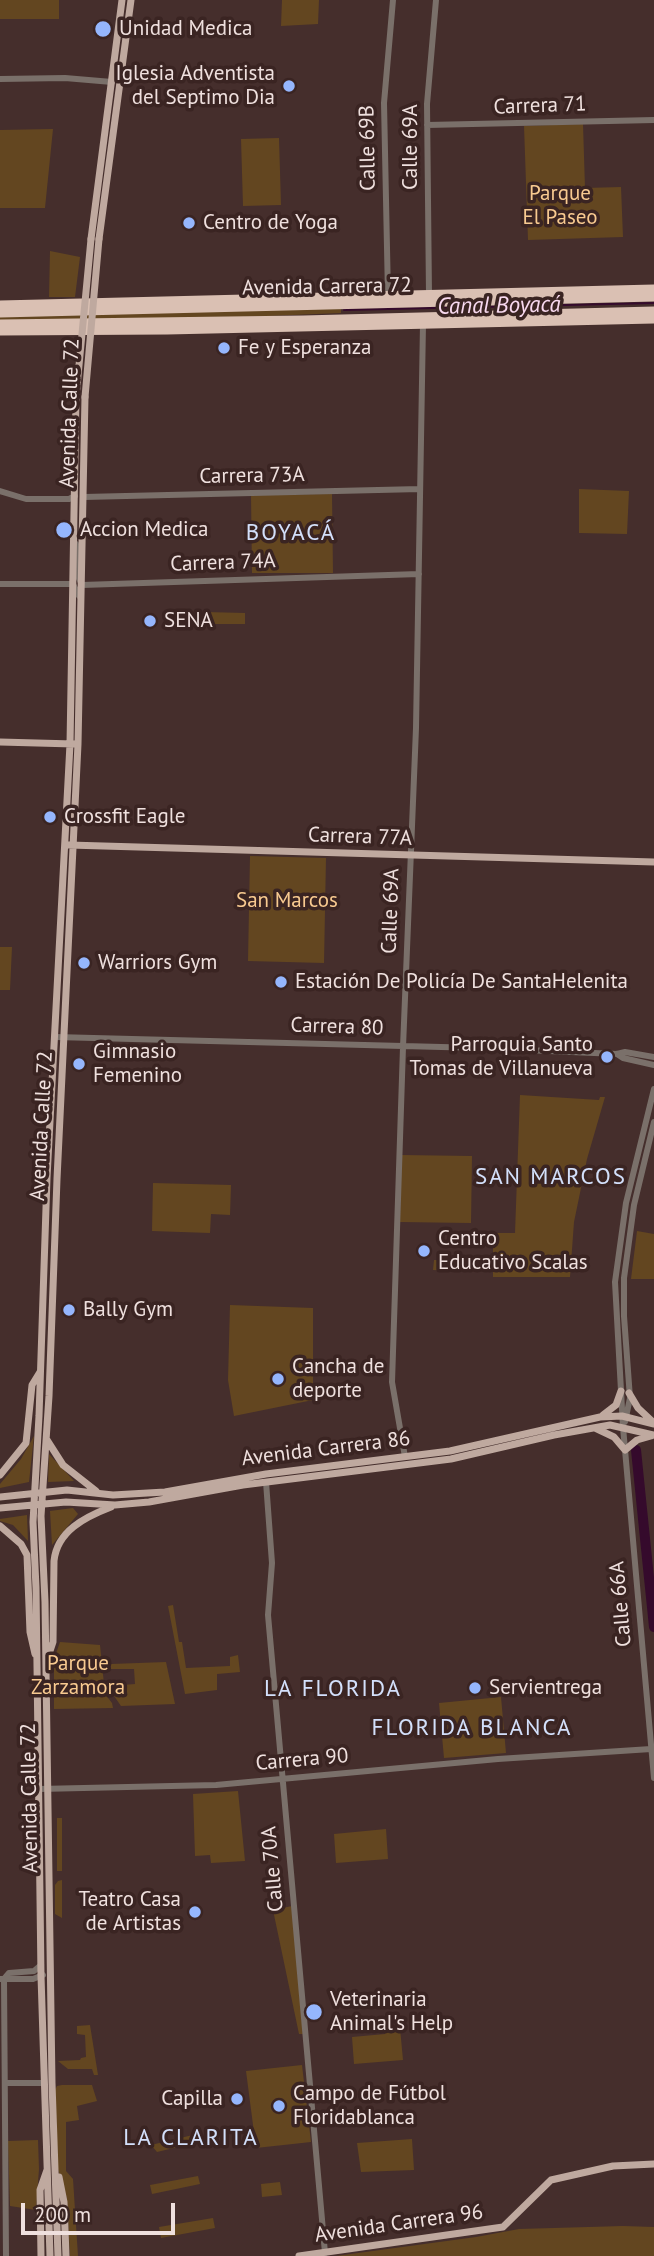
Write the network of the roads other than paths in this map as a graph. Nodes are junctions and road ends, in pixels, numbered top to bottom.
1 (122, 0) edge
2 (131, 0) edge
3 (393, 0) edge
4 (436, 0) edge
5 (0, 79) edge
6 (111, 82) junction
7 (654, 120) edge
8 (427, 125) junction
9 (95, 239) junction
10 (654, 289) edge
11 (558, 291) junction
12 (429, 295) junction
13 (388, 296) junction
14 (654, 297) edge
15 (233, 299) junction
16 (569, 299) junction
17 (167, 300) junction
18 (373, 303) junction
19 (0, 305) edge
20 (256, 306) junction
21 (148, 309) junction
22 (654, 311) edge
23 (0, 313) edge
24 (394, 317) junction
25 (654, 319) edge
26 (187, 321) junction
27 (235, 321) junction
28 (0, 324) edge
29 (423, 324) junction
30 (374, 325) junction
31 (201, 329) junction
32 (217, 329) junction
33 (0, 331) edge
34 (80, 397) junction
35 (420, 489) junction
36 (0, 491) edge
37 (72, 497) junction
38 (84, 498) junction
39 (419, 574) junction
40 (0, 584) edge
41 (78, 584) junction
42 (0, 742) edge
43 (74, 744) junction
44 (69, 845) junction
45 (411, 855) junction
46 (654, 862) edge
47 (55, 1037) junction
48 (64, 1038) junction
49 (402, 1047) junction
50 (617, 1054) junction
51 (654, 1057) edge
52 (654, 1065) edge
53 (654, 1089) edge
54 (654, 1122) edge
55 (41, 1371) junction
56 (625, 1392) junction
57 (625, 1416) junction
58 (600, 1417) junction
59 (654, 1423) edge
60 (594, 1427) junction
61 (623, 1427) junction
62 (654, 1435) edge
63 (46, 1439) junction
64 (625, 1450) junction
65 (405, 1457) junction
66 (0, 1475) edge
67 (266, 1482) junction
68 (38, 1492) junction
69 (100, 1493) junction
70 (0, 1497) edge
71 (37, 1504) junction
72 (115, 1505) junction
73 (0, 1508) edge
74 (0, 1526) edge
75 (42, 1661) junction
76 (651, 1749) junction
77 (654, 1777) edge
78 (283, 1779) junction
79 (43, 1789) junction
80 (41, 1965) junction
81 (50, 1970) junction
82 (41, 1976) junction
83 (2, 1979) edge
84 (5, 2083) junction
85 (44, 2083) junction
86 (3, 2161) edge
87 (55, 2161) junction
88 (654, 2164) edge
89 (47, 2169) junction
90 (324, 2253) junction
91 (6, 2256) edge
92 (41, 2256) edge
93 (50, 2256) edge
94 (58, 2256) edge
95 (66, 2256) edge
96 (299, 2256) edge

1 - 6 main road, Avenida Calle 72
2 - 9 main road, Avenida Calle 72
3 - 13 street, Calle 69B
4 - 8 street, Calle 69A
5 - 6 street
6 - 9 main road, Avenida Calle 72
7 - 8 street, Carrera 71
8 - 12 street, Calle 69A
9 - 34 main road, Avenida Calle 72, bridge
10 - 11 highway, Avenida Carrera 72
11 - 12 highway, Avenida Carrera 72
11 - 16 highway
12 - 13 highway, Avenida Carrera 72
13 - 15 highway, Avenida Carrera 72
13 - 18 highway
14 - 16 highway, Avenida Carrera 72
15 - 17 highway, Avenida Carrera 72
15 - 20 highway
16 - 18 highway, Avenida Carrera 72
17 - 19 highway, Avenida Carrera 72
17 - 21 highway
18 - 20 highway, Avenida Carrera 72
20 - 21 highway, Avenida Carrera 72
21 - 23 highway, Avenida Carrera 72
22 - 24 highway, Avenida Carrera 72
24 - 27 highway, Avenida Carrera 72
24 - 30 highway
25 - 29 highway, Avenida Carrera 72
26 - 27 highway, Avenida Carrera 72
26 - 28 highway, Avenida Carrera 72
26 - 31 highway
27 - 32 highway
29 - 30 highway, Avenida Carrera 72
29 - 35 street, Calle 69A
30 - 32 highway, Avenida Carrera 72
31 - 32 highway, Avenida Carrera 72
31 - 33 highway, Avenida Carrera 72
34 - 37 main road, Avenida Calle 72
34 - 38 main road, Avenida Calle 72
35 - 38 street, Carrera 73A
35 - 39 street, Calle 69A
36 - 37 street
37 - 41 main road, Avenida Calle 72
38 - 41 main road, Avenida Calle 72
39 - 41 street, Carrera 74A
39 - 45 street, Calle 69A
40 - 41 street, Carrera 74A
41 - 43 main road, Avenida Calle 72
41 - 43 main road, Avenida Calle 72
42 - 43 main road
43 - 44 main road, Avenida Calle 72
44 - 45 main road, Carrera 77A
44 - 47 main road, Avenida Calle 72
44 - 48 main road, Avenida Calle 72
45 - 46 main road, Carrera 77A
45 - 49 street, Calle 69A
47 - 48 street, Carrera 80
47 - 55 main road, Avenida Calle 72
48 - 49 street, Carrera 80
48 - 63 main road, Avenida Calle 72
49 - 50 street, Carrera 80
49 - 65 street, Calle 69A
50 - 51 street, Carrera 80
50 - 52 street, Carrera 80
53 - 56 street, Calle 66A
54 - 56 street, Calle 66A
55 - 66 main road
55 - 68 main road, Avenida Calle 72
56 - 57 street, Calle 66A
56 - 58 main road
56 - 59 main road
57 - 58 main road, Avenida Carrera 86
57 - 59 main road, Avenida Carrera 86
57 - 61 street, Calle 66A
58 - 65 main road, Avenida Carrera 86
60 - 61 main road, Avenida Carrera 86
60 - 64 main road
60 - 67 main road, Avenida Carrera 86
61 - 62 main road, Avenida Carrera 86
61 - 64 street, Calle 66A
62 - 64 main road
63 - 68 main road, Avenida Calle 72
63 - 69 main road
64 - 76 street, Calle 66A
65 - 69 main road, Avenida Carrera 86
67 - 72 main road, Avenida Carrera 86
67 - 78 street, Calle 70A
68 - 69 main road, Avenida Carrera 86
68 - 70 main road, Avenida Carrera 86
68 - 71 main road, Avenida Calle 72
71 - 72 main road, Avenida Carrera 86
71 - 73 main road, Avenida Carrera 86
71 - 75 main road, Avenida Calle 72
72 - 75 main road
74 - 75 main road
75 - 79 main road, Avenida Calle 72
76 - 77 street, Calle 66A
76 - 78 street, Carrera 90
78 - 79 street, Carrera 90
78 - 90 street, Calle 70A
79 - 80 main road, Avenida Calle 72
79 - 81 main road, Avenida Calle 72
80 - 82 main road, Avenida Calle 72
80 - 83 street
81 - 82 street
81 - 87 main road, Avenida Calle 72
82 - 83 street
82 - 85 main road, Avenida Calle 72
83 - 84 street
84 - 85 street
84 - 86 street
85 - 89 main road, Avenida Calle 72
86 - 91 street
87 - 94 main road, Avenida Calle 72
87 - 95 main road
88 - 90 main road, Avenida Carrera 96
89 - 92 main road
89 - 93 main road, Avenida Calle 72
90 - 96 main road, Avenida Carrera 96

